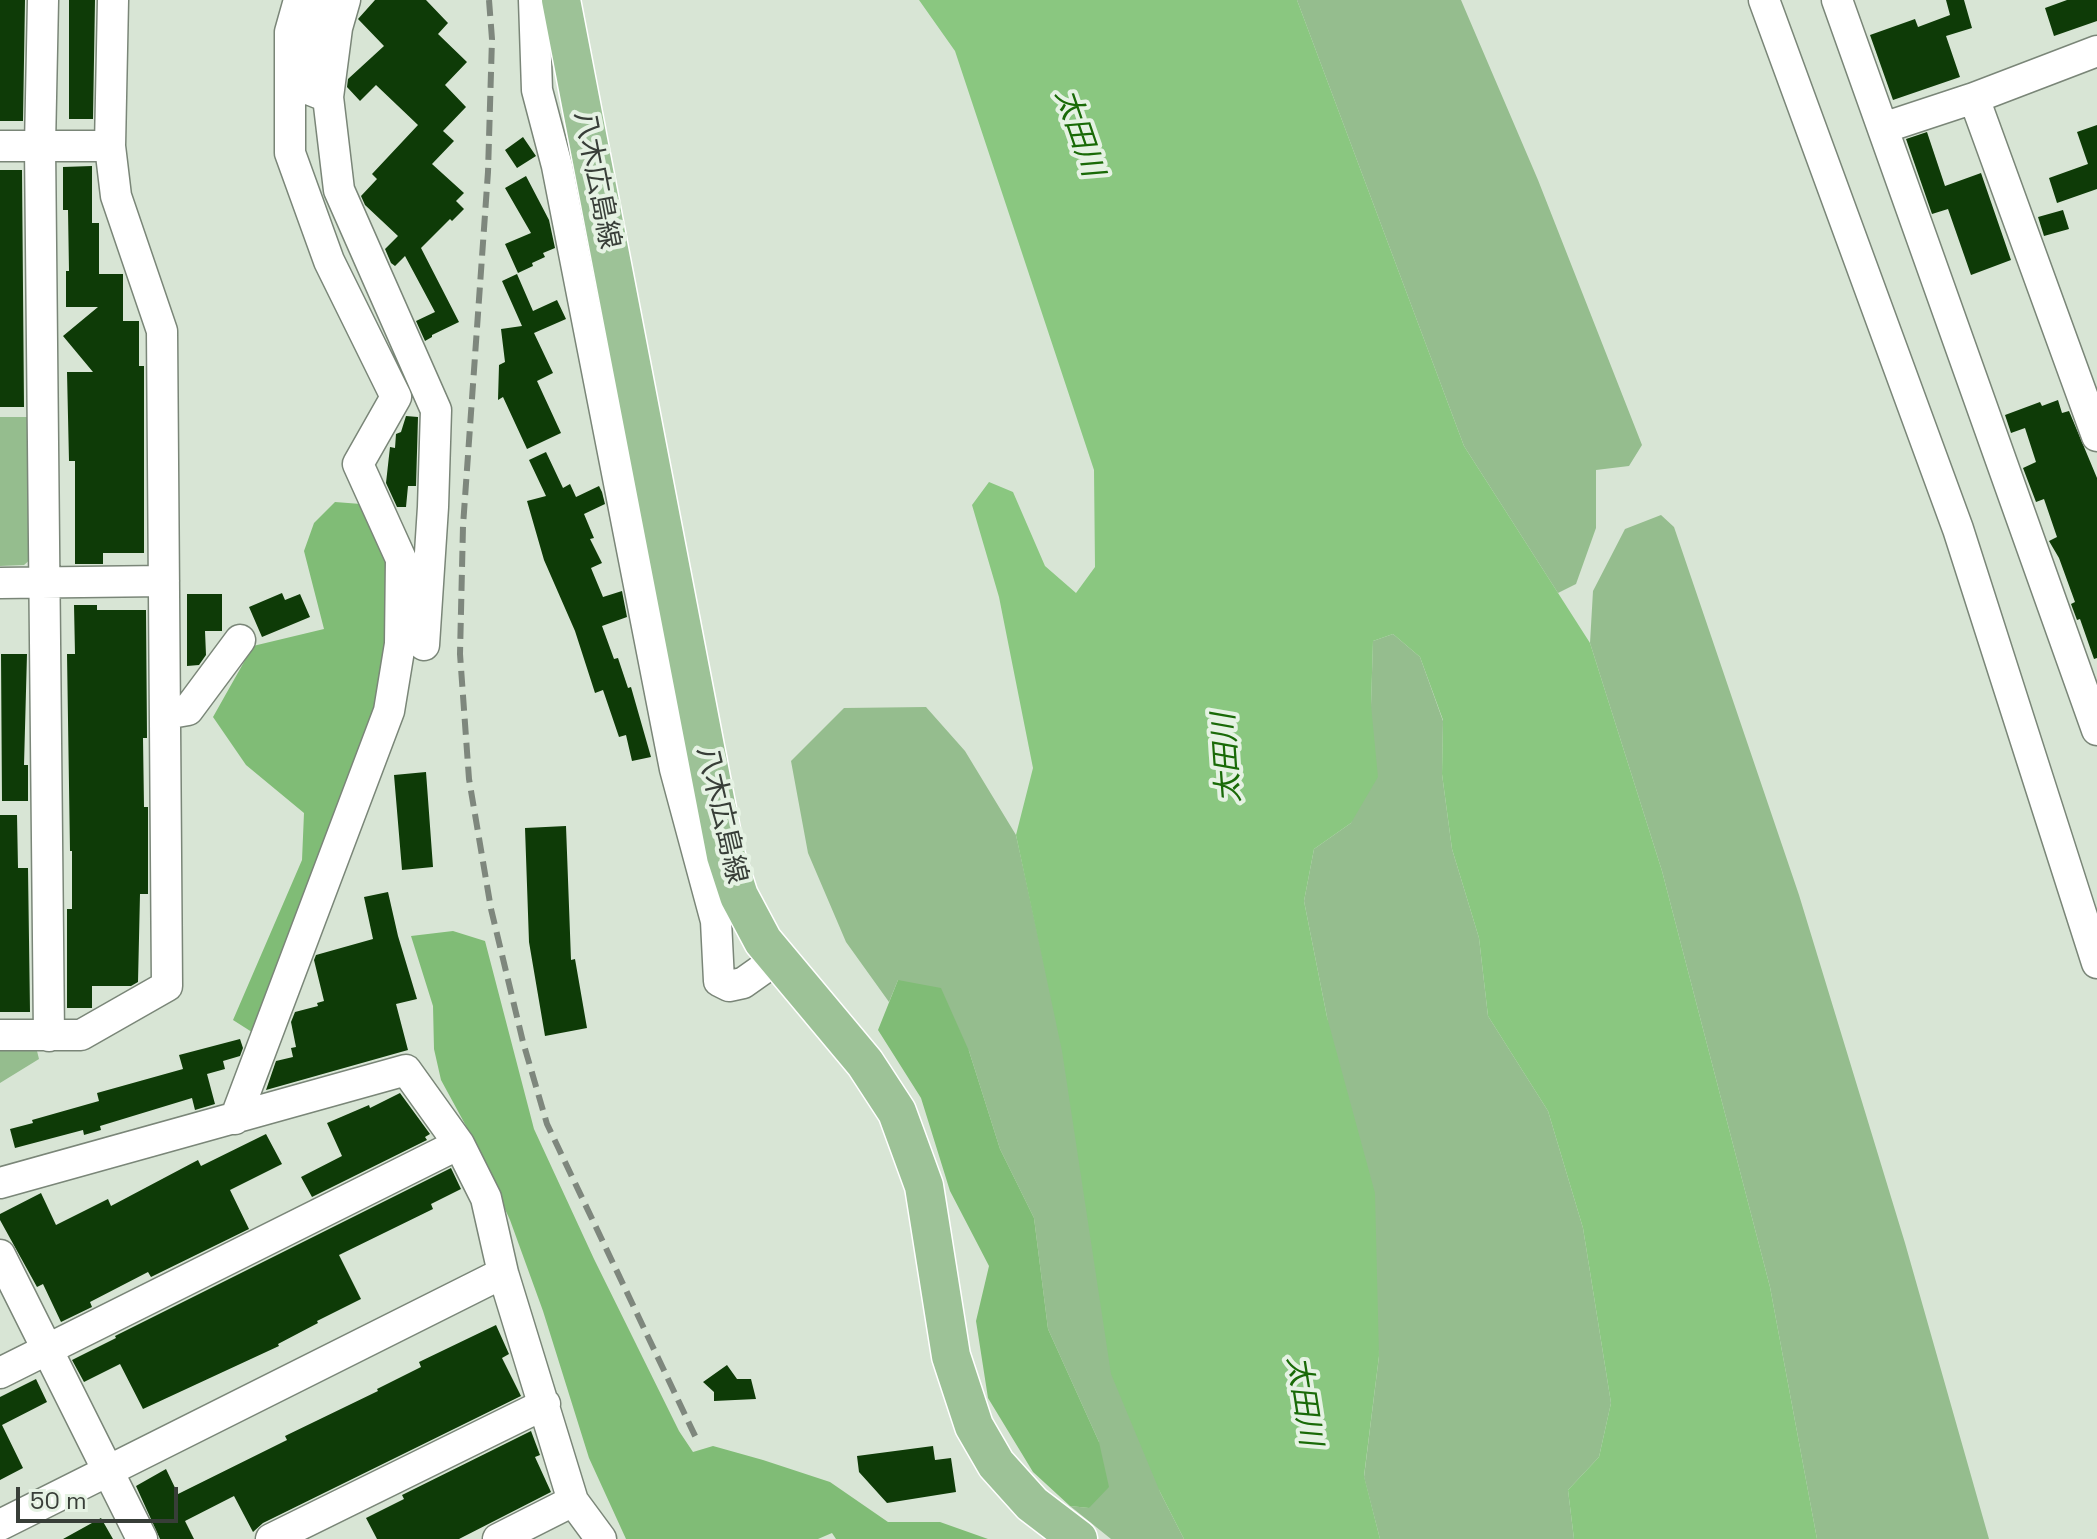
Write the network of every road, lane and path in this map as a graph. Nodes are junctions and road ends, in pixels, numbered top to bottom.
1 (43, 0) edge
2 (113, 0) edge
3 (299, 0) edge
4 (320, 0) edge
5 (345, 0) edge
6 (534, 0) edge
7 (561, 0) edge
8 (1764, 0) edge
9 (1837, 0) edge
10 (2097, 51) edge
11 (328, 97) junction
12 (1974, 98) junction
13 (1883, 128) junction
14 (0, 146) edge
15 (40, 146) junction
16 (110, 146) junction
17 (2097, 436) edge
18 (164, 581) junction
19 (44, 582) junction
20 (0, 583) edge
21 (240, 640) dead end
22 (424, 645) dead end
23 (165, 714) junction
24 (2097, 730) edge
25 (777, 959) junction
26 (2097, 963) edge
27 (0, 1035) edge
28 (49, 1036) junction
29 (235, 1119) junction
30 (459, 1144) junction
31 (0, 1183) edge
32 (1, 1261) edge
33 (503, 1273) junction
34 (47, 1350) junction
35 (0, 1373) edge
36 (545, 1404) junction
37 (107, 1471) junction
38 (573, 1501) junction
39 (6, 1529) edge
40 (142, 1539) edge
41 (271, 1539) edge
42 (498, 1539) edge
43 (601, 1539) edge
44 (1078, 1539) edge

1 - 15 street
2 - 16 street
3 - 29 street
4 - 11 street
5 - 11 street
6 - 25 street
7 - 25 main road, 八木広島線
8 - 26 street
9 - 13 street
10 - 12 street
11 - 22 street
12 - 13 street
12 - 17 street
13 - 24 street
14 - 15 street
15 - 16 street
15 - 19 street
16 - 18 street
18 - 19 street
18 - 23 street
19 - 20 street
19 - 28 street
21 - 23 street
23 - 28 street
25 - 44 main road, 八木広島線
27 - 28 street
29 - 30 street
29 - 31 street
30 - 33 street
30 - 34 street
32 - 34 street
33 - 36 street
33 - 37 street
34 - 35 street
34 - 37 street
36 - 38 street
36 - 41 street
37 - 39 street
37 - 40 street
38 - 42 street
38 - 43 street

